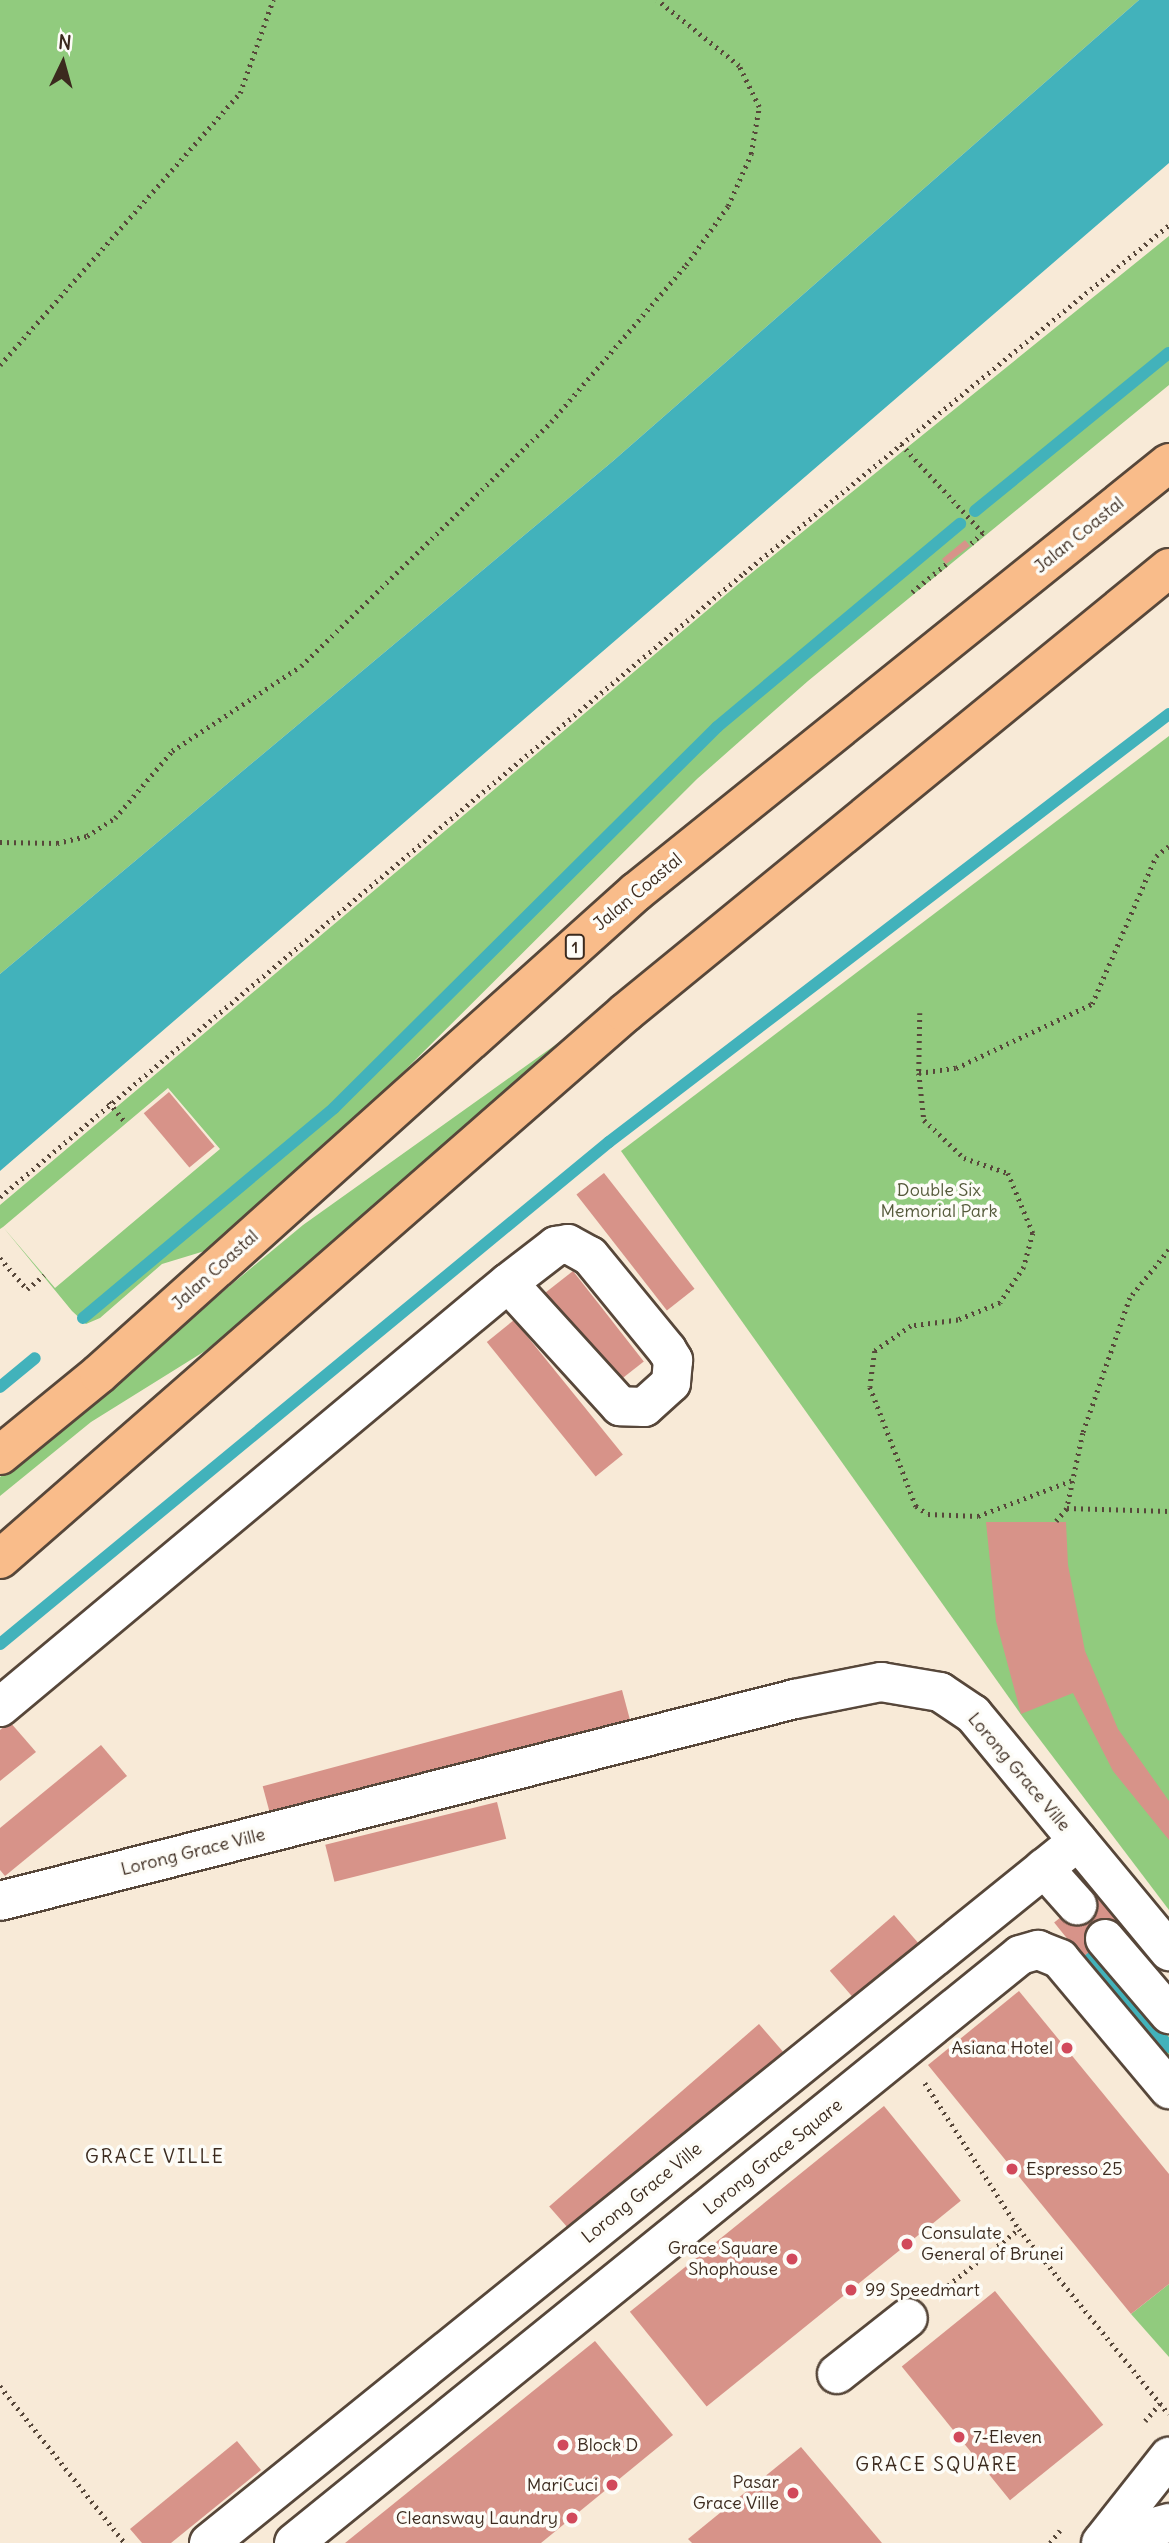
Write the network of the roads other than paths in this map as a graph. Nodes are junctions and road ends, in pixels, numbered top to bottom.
1 (1169, 463) edge
2 (1169, 568) edge
3 (508, 1283) dead end
4 (0, 1455) edge
5 (0, 1559) edge
6 (0, 1707) edge
7 (1078, 1841) junction
8 (1044, 1868) junction
9 (0, 1901) edge
10 (1077, 1905) dead end
11 (1105, 1940) dead end
12 (1169, 1951) edge
13 (1156, 1974) edge
14 (1169, 2014) edge
15 (1169, 2089) edge
16 (908, 2318) road end
17 (837, 2374) dead end
18 (1169, 2457) edge
19 (1169, 2523) edge
20 (1102, 2542) edge
21 (209, 2543) edge
22 (294, 2543) edge

1 - 4 highway, Jalan Coastal / 1
2 - 5 highway
3 - 6 street
7 - 8 street, Lorong Grace Ville
7 - 9 street, Lorong Grace Ville
7 - 12 street
8 - 10 street
8 - 21 street, Lorong Grace Ville
11 - 13 street
13 - 14 street
15 - 22 street, Lorong Grace Square
16 - 17 street
18 - 20 street
19 - 20 street

